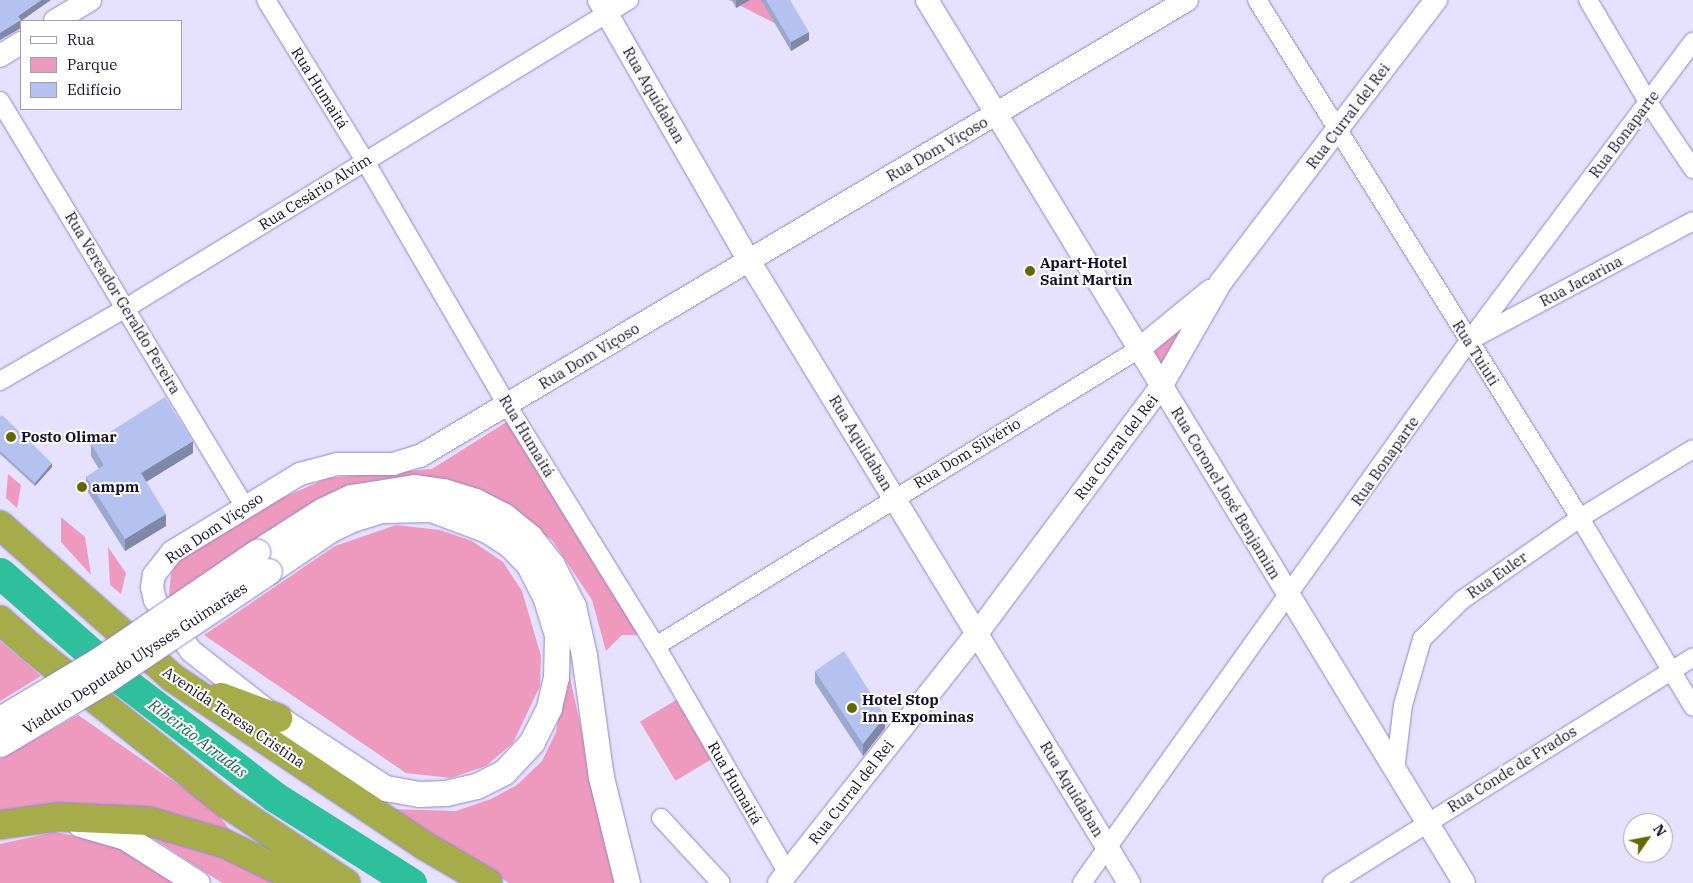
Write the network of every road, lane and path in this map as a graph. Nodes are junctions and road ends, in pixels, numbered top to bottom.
1 (90, 0) edge
2 (266, 0) edge
3 (629, 0) edge
4 (927, 0) edge
5 (1187, 0) edge
6 (1256, 0) edge
7 (1436, 0) edge
8 (1588, 0) edge
9 (603, 7) edge
10 (57, 20) edge
11 (1693, 42) edge
12 (20, 43) edge
13 (0, 56) edge
14 (0, 101) edge
15 (1648, 102) junction
16 (998, 113) junction
17 (1337, 132) junction
18 (365, 161) junction
19 (1693, 169) edge
20 (1693, 221) edge
21 (748, 259) junction
22 (1221, 282) junction
23 (126, 308) junction
24 (1469, 341) junction
25 (1139, 350) junction
26 (0, 381) edge
27 (1162, 385) junction
28 (507, 405) junction
29 (1693, 449) edge
30 (894, 497) junction
31 (244, 506) junction
32 (1580, 518) junction
33 (0, 525) edge
34 (263, 562) junction
35 (1288, 598) junction
36 (0, 620) edge
37 (978, 632) junction
38 (656, 646) junction
39 (1693, 657) edge
40 (1672, 670) junction
41 (173, 678) junction
42 (1693, 707) edge
43 (278, 718) junction
44 (0, 719) edge
45 (0, 744) edge
46 (1395, 770) junction
47 (58, 817) junction
48 (661, 818) dead end
49 (1426, 823) junction
50 (0, 825) edge
51 (1108, 848) junction
52 (619, 856) junction
53 (783, 878) edge
54 (197, 883) edge
55 (306, 883) edge
56 (346, 883) edge
57 (488, 883) edge
58 (627, 883) edge
59 (638, 883) edge
60 (721, 883) edge
61 (1082, 883) edge
62 (1128, 883) edge
63 (1332, 883) edge
64 (1464, 883) edge

1 - 10 street
2 - 18 street, Rua Humaitá
3 - 9 street, Rua Cesário Alvim
4 - 16 street, Rua Coronel José Benjamim
5 - 16 street, Rua Dom Viçoso
6 - 17 street, Rua Tuiuti
7 - 17 street, Rua Curral del Rei
8 - 15 street
9 - 18 street, Rua Cesário Alvim
9 - 21 street, Rua Aquidaban
11 - 15 street, Rua Bonaparte
12 - 13 street
14 - 23 street, Rua Vereador Geraldo Pereira
15 - 19 street
15 - 24 street, Rua Bonaparte
16 - 21 street, Rua Dom Viçoso
16 - 25 street, Rua Coronel José Benjamim
17 - 22 street, Rua Curral del Rei
17 - 24 street, Rua Tuiuti
18 - 23 street, Rua Cesário Alvim
18 - 28 street, Rua Humaitá
20 - 24 street, Rua Jacarina
21 - 28 street, Rua Dom Viçoso
21 - 30 street, Rua Aquidaban
22 - 25 street, Rua Dom Silvério
22 - 27 street, Rua Curral del Rei
23 - 26 street, Rua Cesário Alvim
23 - 31 street, Rua Vereador Geraldo Pereira
24 - 32 street, Rua Tuiuti
24 - 35 street, Rua Bonaparte
25 - 27 street, Rua Coronel José Benjamim
25 - 30 street, Rua Dom Silvério
27 - 35 street, Rua Coronel José Benjamim
27 - 37 street, Rua Curral del Rei
28 - 31 street, Rua Dom Viçoso
28 - 38 street, Rua Humaitá
29 - 32 street, Rua Euler
30 - 37 street, Rua Aquidaban
30 - 38 street, Rua Dom Silvério
31 - 43 street, Rua Dom Viçoso
32 - 40 street, Rua Tuiuti
32 - 46 street, Rua Euler
33 - 41 highway, Avenida Teresa Cristina
34 - 43 main road
34 - 44 main road, Viaduto Deputado Ulysses Guimarães, bridge
34 - 45 main road, Viaduto Deputado Ulysses Guimarães, bridge
34 - 52 main road
35 - 46 street, Rua Coronel José Benjamim
35 - 51 street, Rua Bonaparte
36 - 56 highway
37 - 51 street, Rua Aquidaban
37 - 53 street, Rua Curral del Rei
38 - 53 street, Rua Humaitá
39 - 40 street, Rua Conde de Prados
40 - 42 street, Rua Tuiuti
40 - 49 street, Rua Conde de Prados
41 - 43 highway
41 - 57 highway, Avenida Teresa Cristina
46 - 49 street, Rua Coronel José Benjamim
47 - 50 highway
47 - 54 main road
47 - 55 highway
48 - 60 street
49 - 63 street, Rua Conde de Prados
49 - 64 street, Rua Coronel José Benjamim
51 - 61 street, Rua Bonaparte
51 - 62 street, Rua Aquidaban
52 - 58 main road
52 - 59 street

